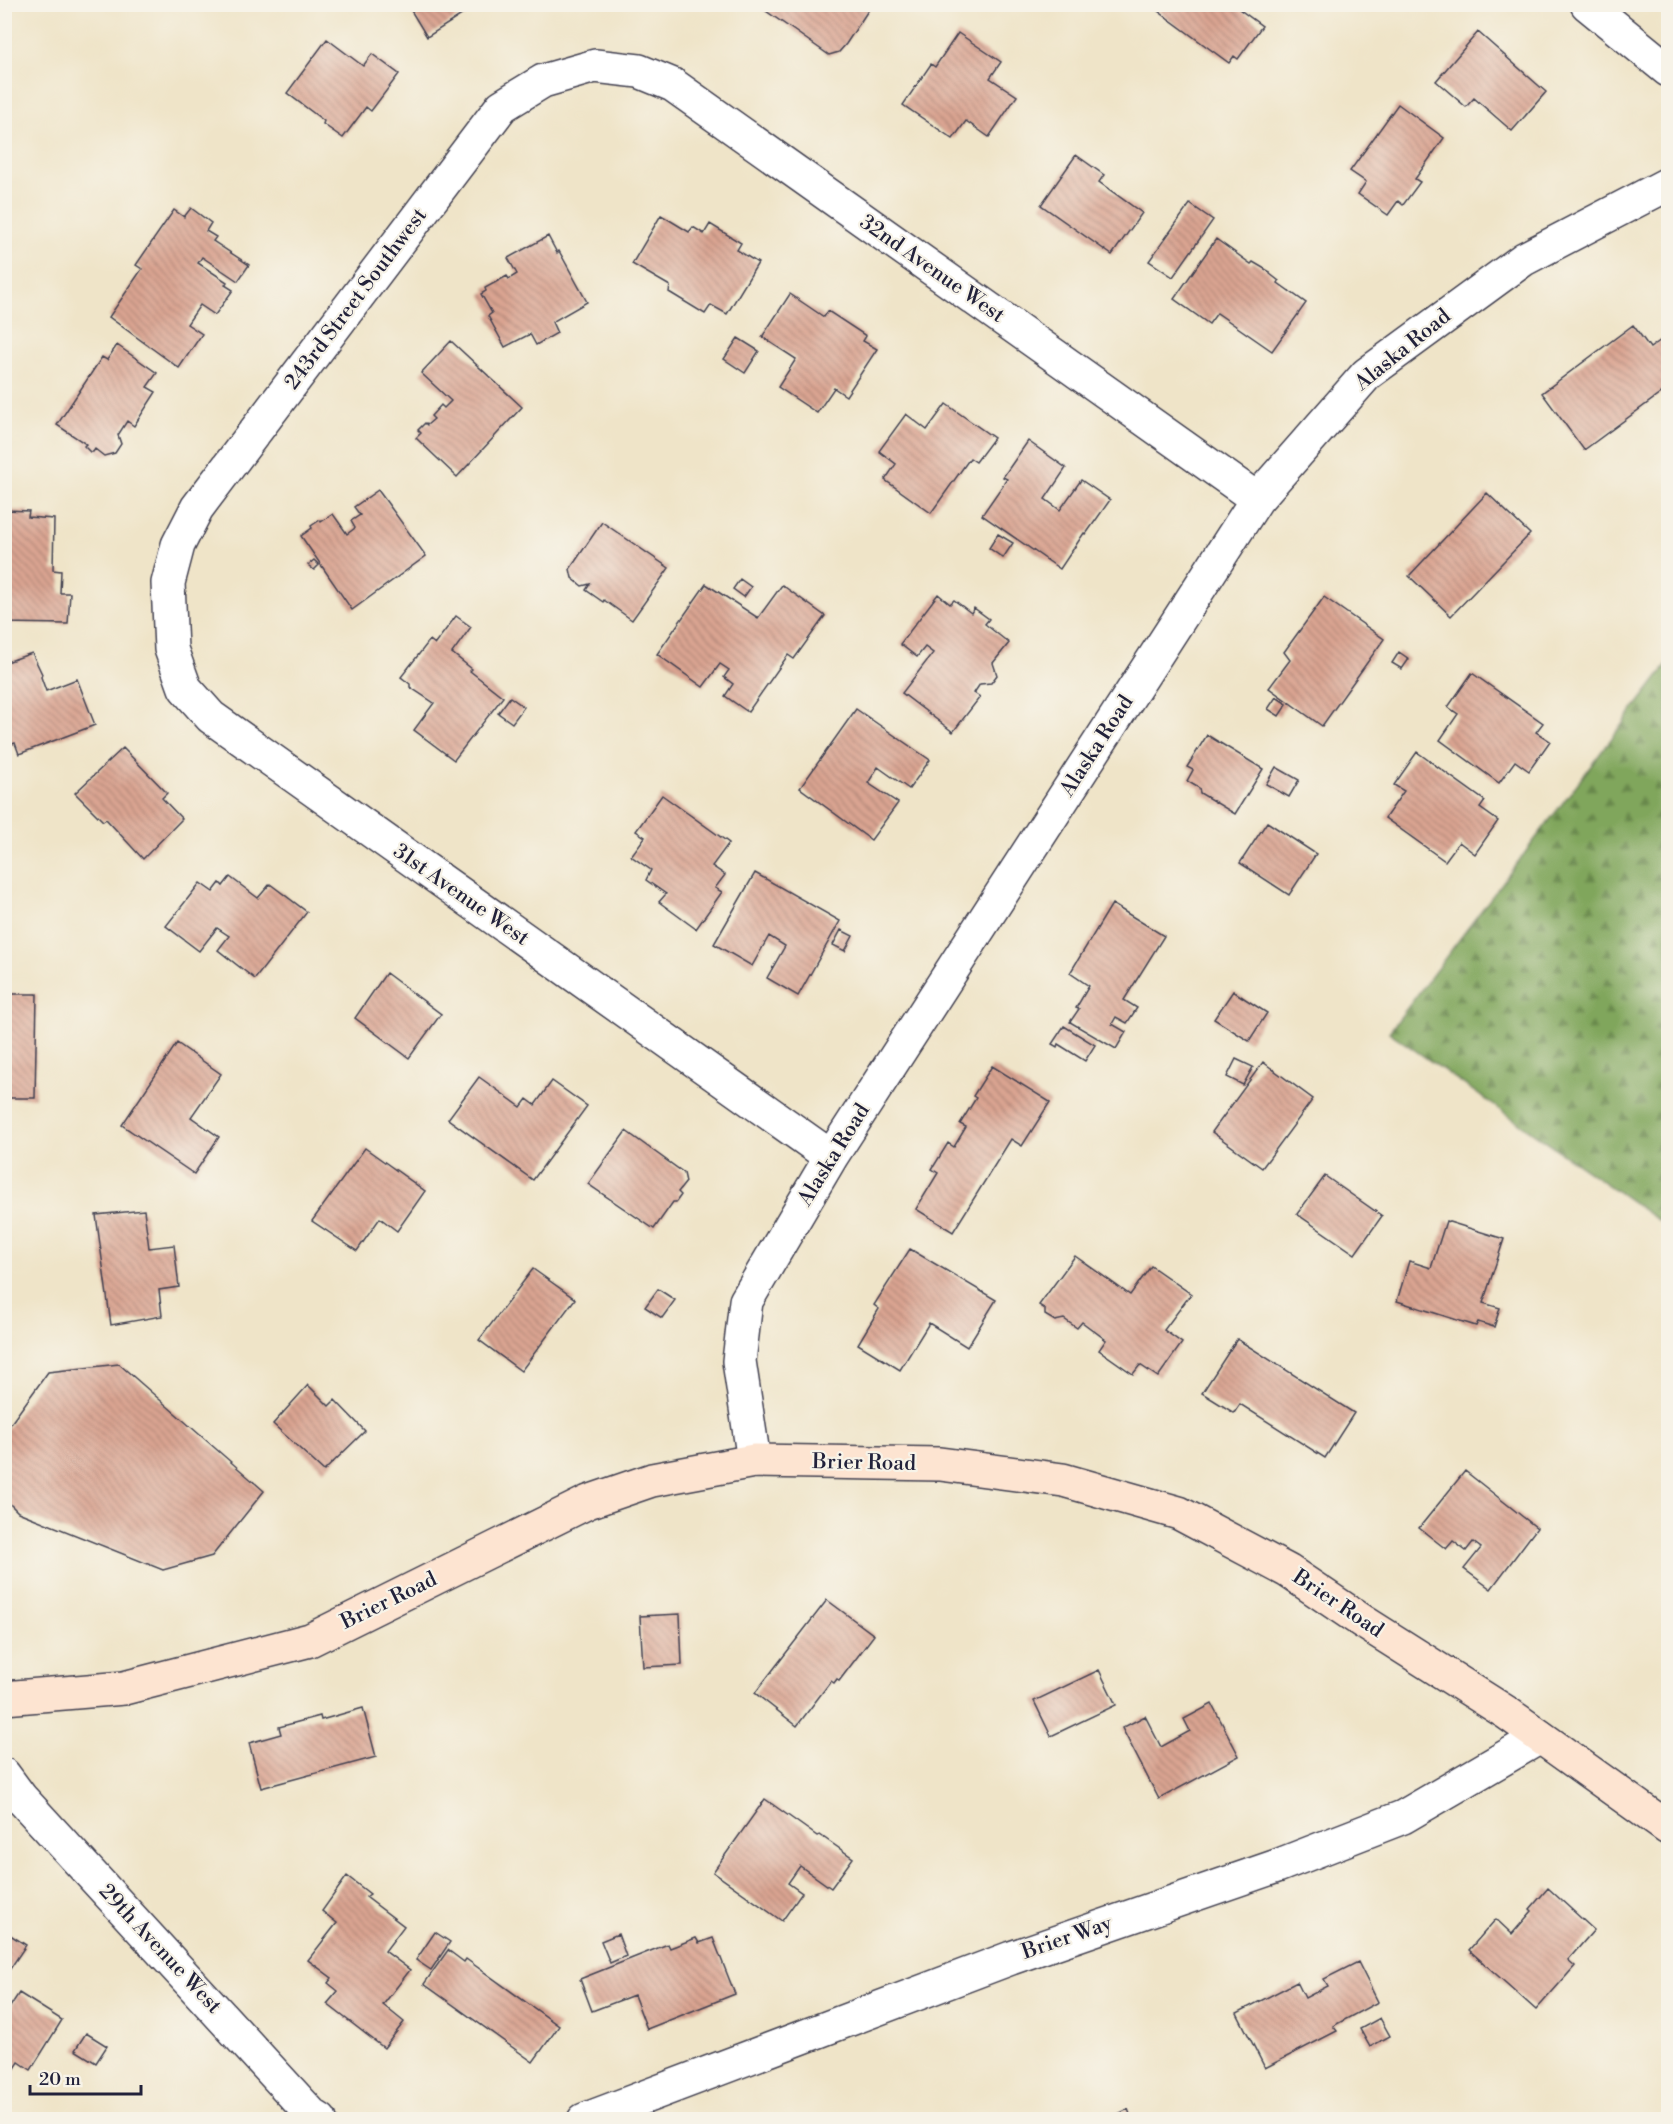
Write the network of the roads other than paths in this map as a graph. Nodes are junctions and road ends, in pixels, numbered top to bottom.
1 (1587, 4) edge
2 (595, 66) joint
3 (1668, 70) edge
4 (1668, 183) edge
5 (1257, 499) junction
6 (168, 583) joint
7 (831, 1157) junction
8 (754, 1461) junction
9 (4, 1698) edge
10 (1540, 1737) junction
11 (4, 1774) edge
12 (1668, 1828) edge
13 (320, 2120) edge
14 (584, 2120) edge

1 - 3 street
2 - 5 street, 32nd Avenue West
2 - 6 street, 243rd Street Southwest
4 - 5 street, Alaska Road
5 - 7 street, Alaska Road
6 - 7 street, 31st Avenue West
7 - 8 street, Alaska Road
8 - 9 main road, Brier Road
8 - 10 main road, Brier Road
10 - 12 main road, Brier Road
10 - 14 street, Brier Way
11 - 13 street, 29th Avenue West

